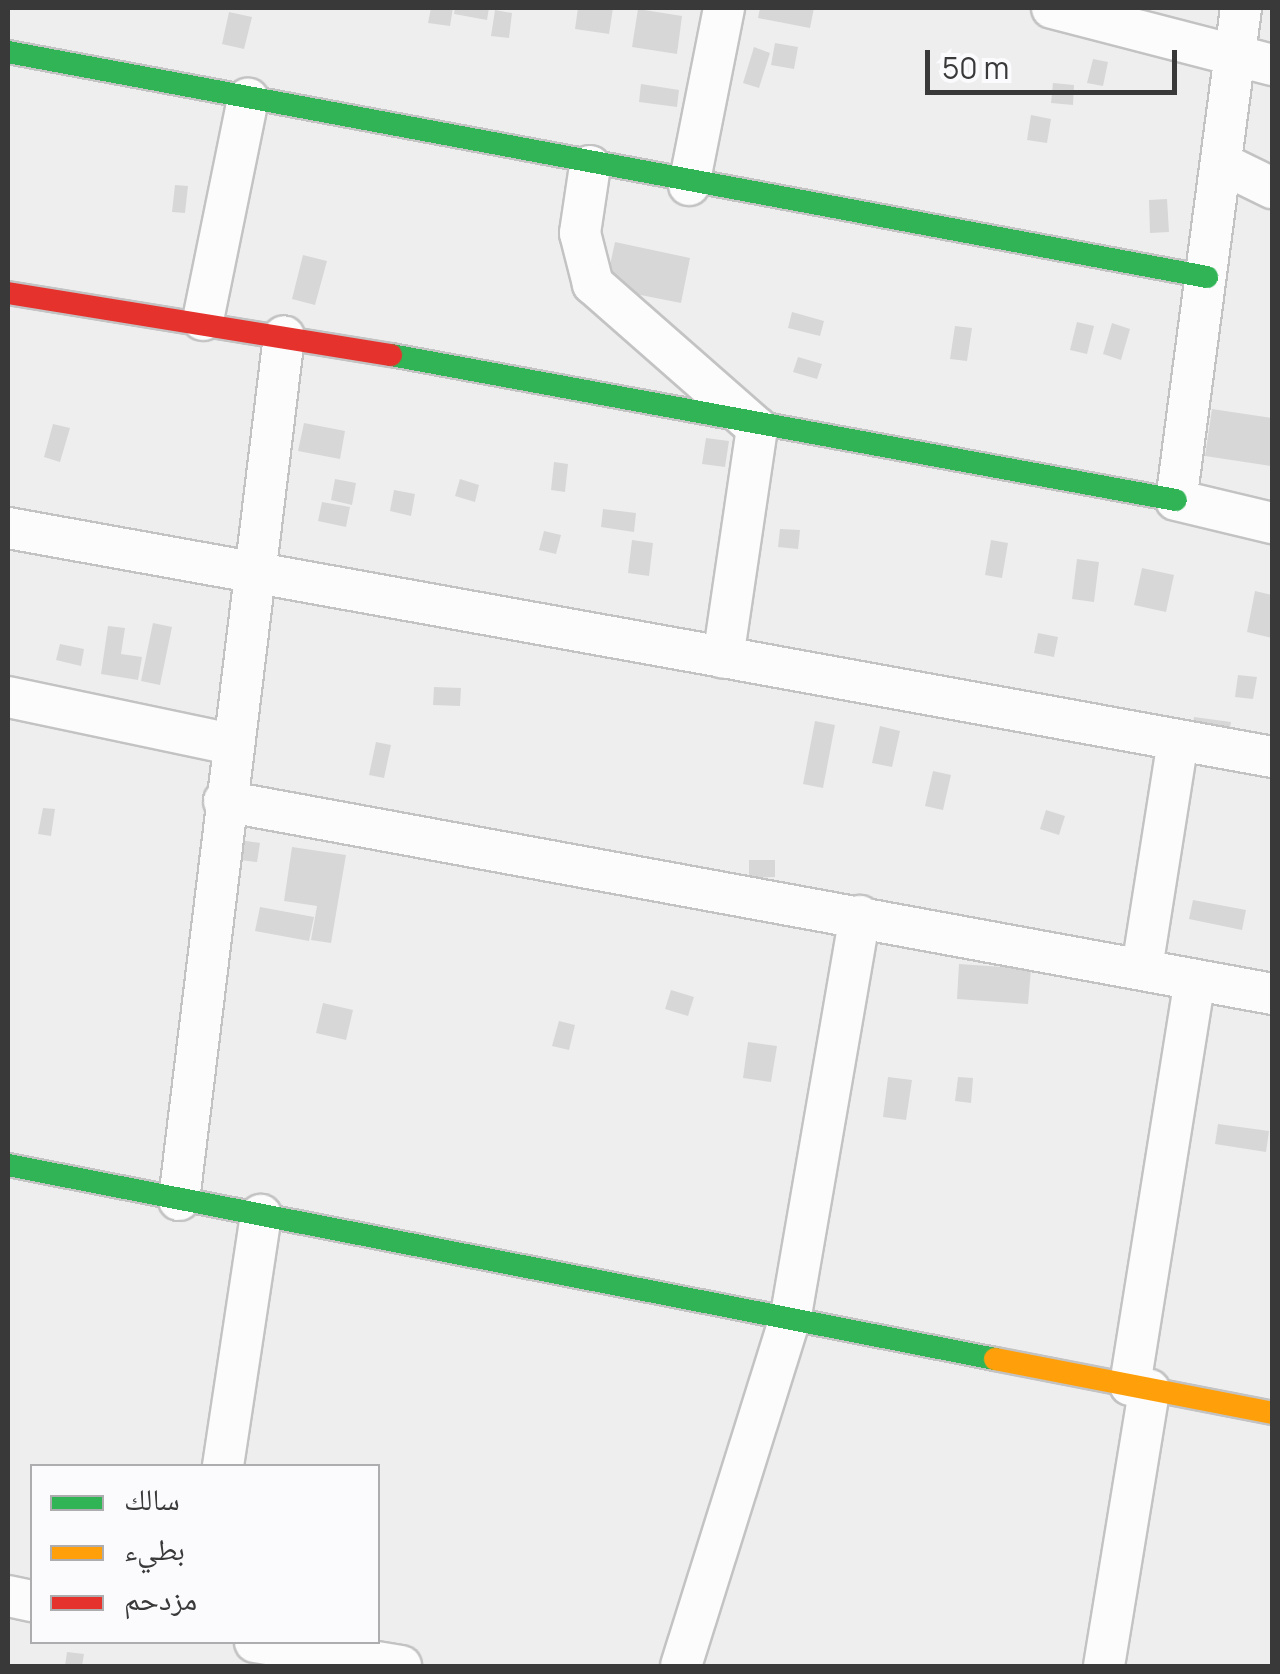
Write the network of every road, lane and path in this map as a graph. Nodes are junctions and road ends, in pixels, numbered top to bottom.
1 (724, 8) edge
2 (1052, 8) edge
3 (1241, 8) edge
4 (8, 52) edge
5 (1255, 62) edge
6 (248, 99) junction
7 (1223, 164) junction
8 (590, 166) junction
9 (689, 185) junction
10 (1272, 188) edge
11 (1207, 277) junction
12 (8, 293) edge
13 (203, 320) junction
14 (284, 336) junction
15 (757, 428) junction
16 (1176, 500) junction
17 (1272, 523) edge
18 (8, 528) edge
19 (253, 578) junction
20 (723, 657) junction
21 (8, 697) edge
22 (1178, 740) junction
23 (231, 744) junction
24 (1272, 757) edge
25 (224, 801) junction
26 (860, 916) junction
27 (1142, 968) junction
28 (1196, 980) junction
29 (1272, 994) edge
30 (8, 1165) edge
31 (179, 1200) junction
32 (261, 1214) junction
33 (791, 1315) junction
34 (1140, 1388) junction
35 (1272, 1412) edge
36 (222, 1464) edge
37 (269, 1651) edge
38 (401, 1666) edge
39 (681, 1666) edge
40 (1104, 1666) edge

1 - 9 street
2 - 5 street
3 - 5 street
4 - 6 street
5 - 7 street
6 - 8 street
6 - 13 street
7 - 10 street
7 - 11 street
8 - 9 street
8 - 15 street
9 - 11 street
11 - 16 street
12 - 13 street
13 - 14 street
14 - 15 street
14 - 19 street
15 - 16 street
15 - 20 street
16 - 17 street
18 - 19 street
19 - 20 street
19 - 23 street
20 - 22 street
21 - 23 street
22 - 24 street
22 - 27 street
23 - 25 street
25 - 26 street
25 - 31 street
26 - 27 street
26 - 33 street
27 - 28 street
28 - 29 street
28 - 34 street
30 - 31 street
31 - 32 street
32 - 33 street
32 - 36 street
33 - 34 street
33 - 39 street
34 - 35 street
34 - 40 street
37 - 38 street

